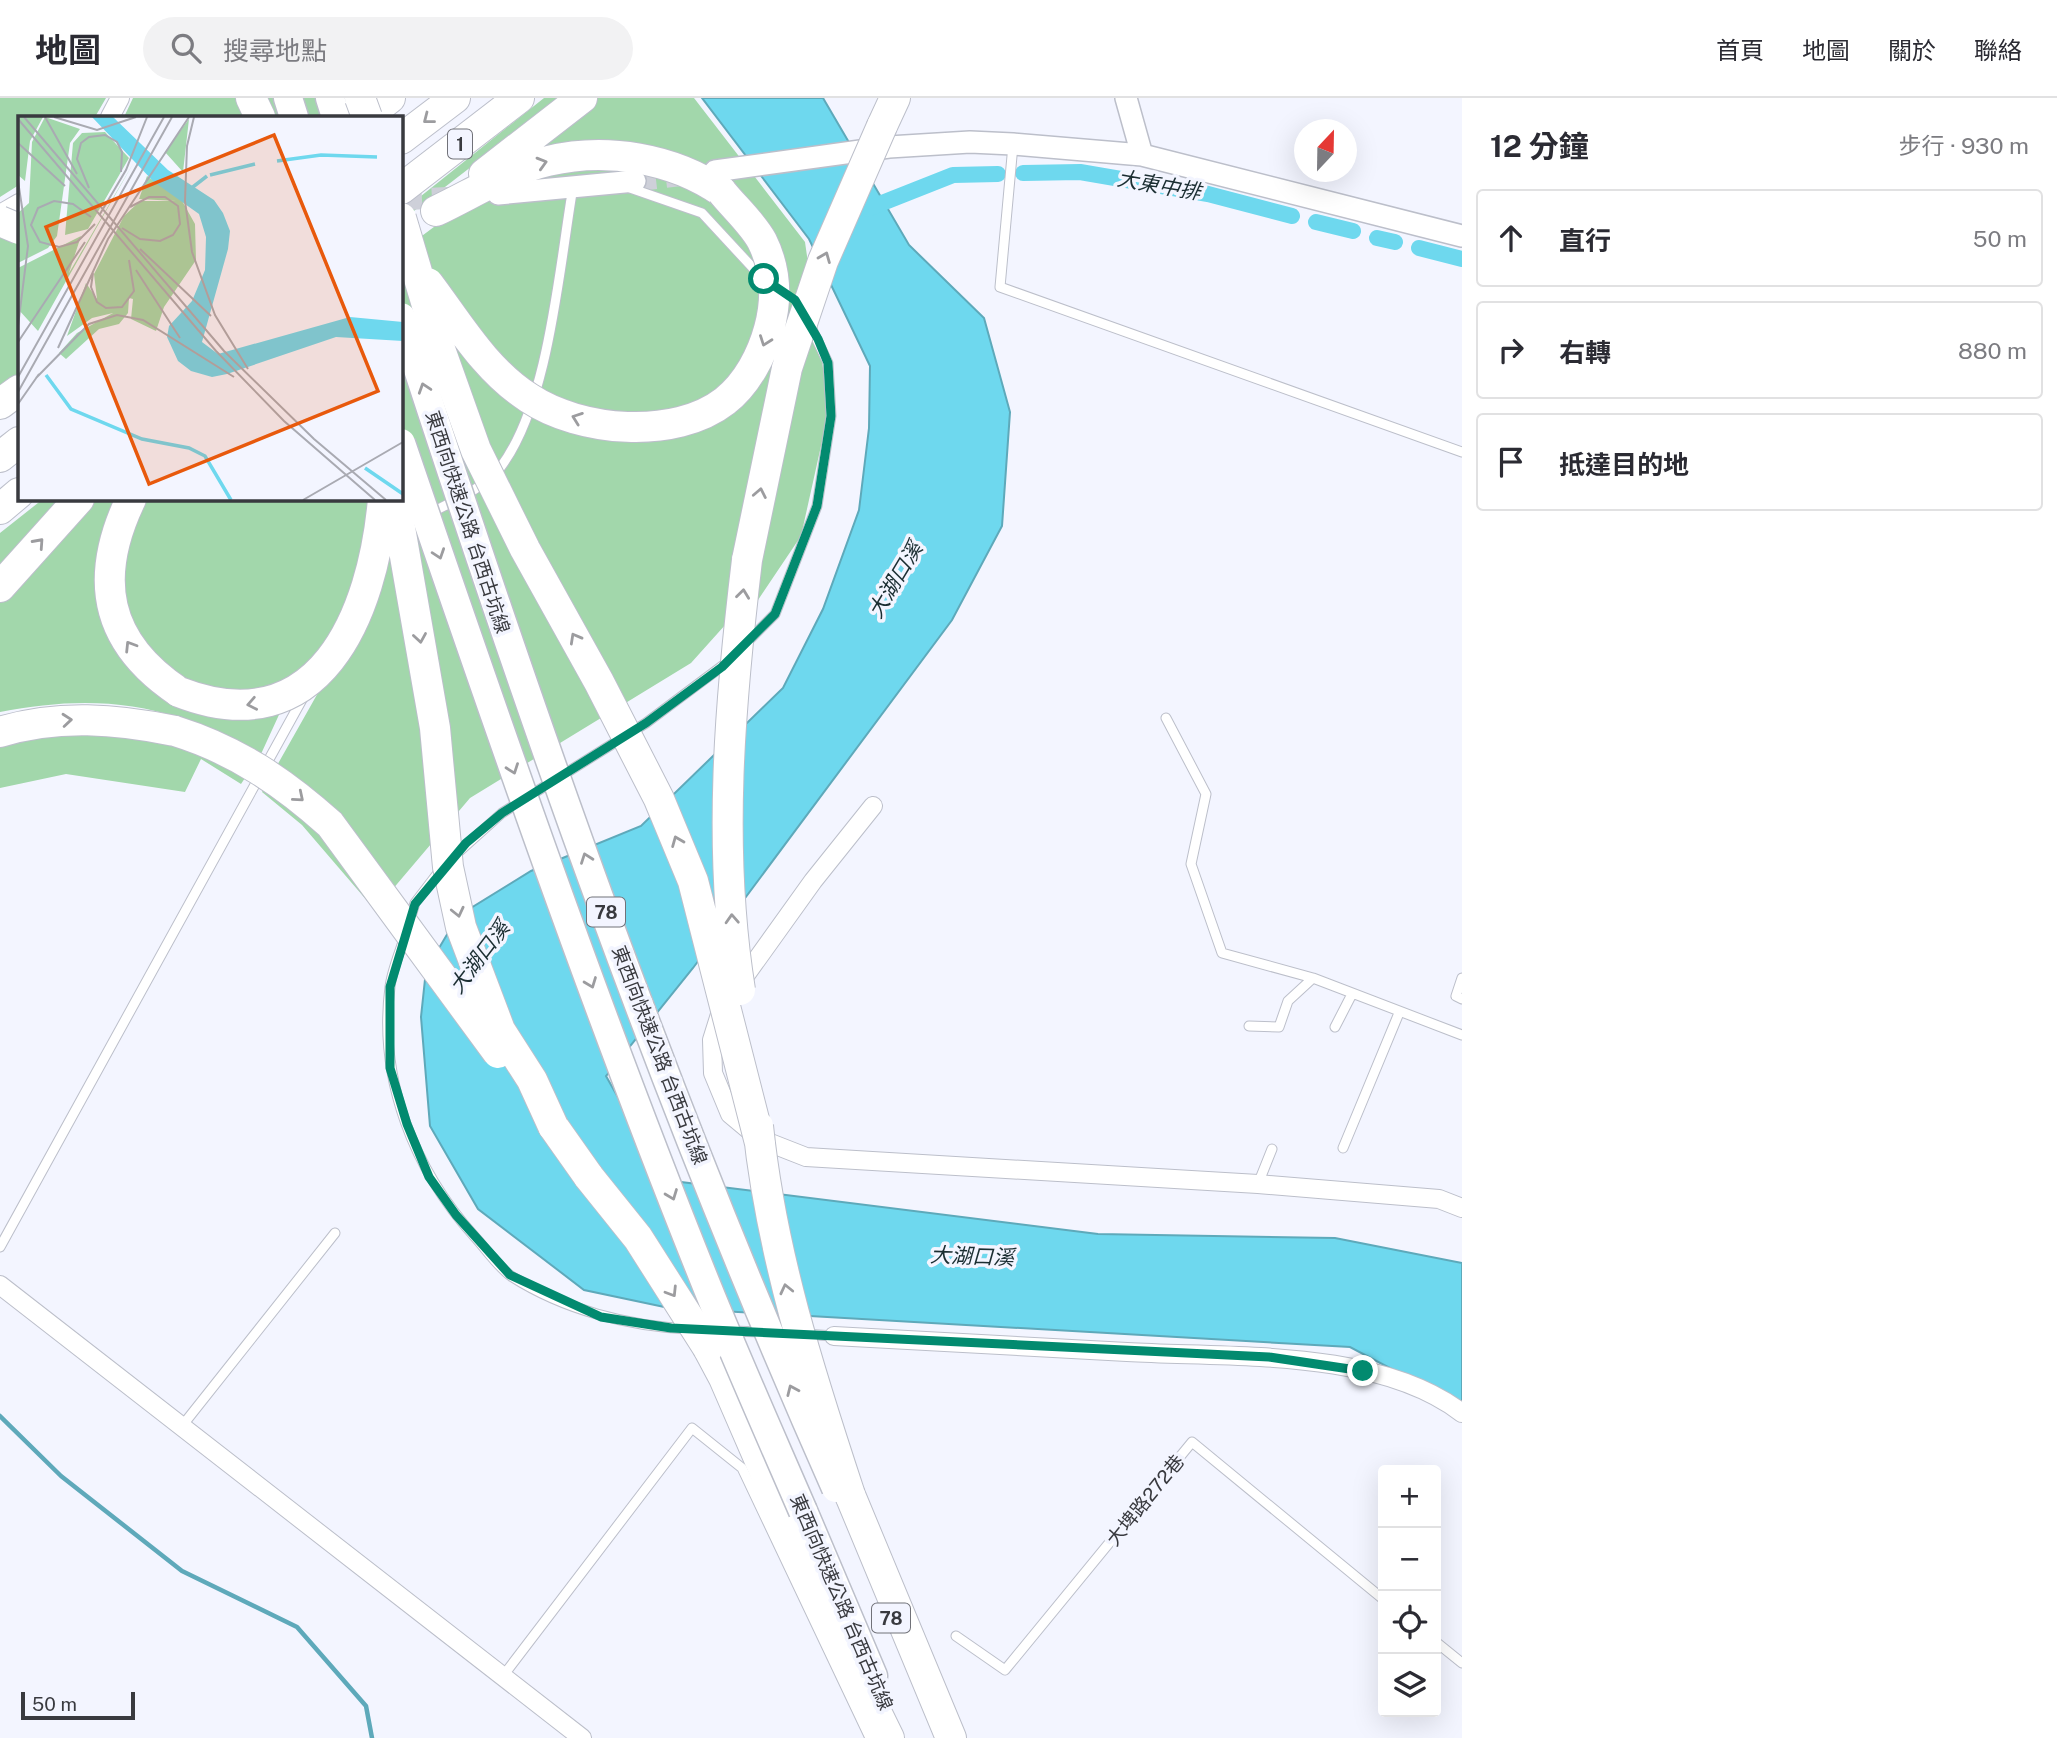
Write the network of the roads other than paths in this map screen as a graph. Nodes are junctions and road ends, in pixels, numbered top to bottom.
1 (120, 98) edge
2 (251, 98) edge
3 (259, 98) edge
4 (288, 98) edge
5 (330, 98) edge
6 (360, 98) edge
7 (390, 98) edge
8 (455, 98) edge
9 (519, 98) edge
10 (582, 98) edge
11 (895, 98) edge
12 (1126, 98) edge
13 (111, 116) edge
14 (261, 116) edge
15 (262, 116) edge
16 (294, 116) edge
17 (336, 116) edge
18 (366, 116) edge
19 (367, 116) edge
20 (402, 138) edge
21 (1013, 144) junction
22 (1142, 155) junction
23 (721, 178) junction
24 (625, 181) joint
25 (573, 186) junction
26 (402, 189) edge
27 (498, 194) dead end
28 (18, 204) edge
29 (436, 211) junction
30 (0, 214) edge
31 (402, 221) edge
32 (0, 223) edge
33 (18, 227) edge
34 (1462, 236) edge
35 (402, 237) edge
36 (418, 268) junction
37 (785, 293) dead end
38 (795, 300) dead end
39 (402, 320) edge
40 (18, 391) edge
41 (0, 404) edge
42 (18, 443) edge
43 (402, 446) edge
44 (1462, 452) edge
45 (0, 457) edge
46 (18, 494) edge
47 (78, 500) edge
48 (131, 500) edge
49 (383, 500) edge
50 (395, 500) edge
51 (0, 509) edge
52 (389, 553) dead end
53 (382, 563) dead end
54 (0, 587) edge
55 (1166, 718) dead end
56 (0, 732) edge
57 (873, 806) dead end
58 (1313, 978) junction
59 (1462, 978) edge
60 (1352, 994) junction
61 (1462, 999) edge
62 (1399, 1013) junction
63 (1249, 1026) dead end
64 (1335, 1027) dead end
65 (1462, 1035) edge
66 (553, 1126) junction
67 (760, 1143) junction
68 (1343, 1148) dead end
69 (1272, 1149) dead end
70 (1258, 1184) junction
71 (1462, 1208) edge
72 (335, 1233) dead end
73 (0, 1247) edge
74 (0, 1285) edge
75 (779, 1333) dead end
76 (793, 1334) dead end
77 (834, 1336) joint
78 (1462, 1413) edge
79 (182, 1426) junction
80 (845, 1496) junction
81 (1378, 1595) edge
82 (956, 1636) dead end
83 (1441, 1646) edge
84 (1462, 1663) edge
85 (503, 1676) junction
86 (582, 1738) edge
87 (870, 1738) edge
88 (889, 1738) edge
89 (902, 1738) edge
90 (945, 1738) edge
91 (951, 1738) edge

1 - 13 street
2 - 14 highway
3 - 15 highway
4 - 16 highway
5 - 17 highway
6 - 18 highway, bridge
7 - 19 highway
8 -> 20 highway, 1
9 - 26 highway, 1
10 - 29 highway
67 -> 11 highway, bridge
12 - 22 street
21 - 22 street
21 - 23 street
21 - 44 lane
22 - 34 street
29 -> 23 highway
23 -> 36 highway, bridge
24 - 25 street
24 - 37 lane
25 - 27 street
25 - 52 lane
28 - 30 street
29 - 35 highway
31 - 36 highway, bridge
32 - 33 highway, bridge
67 -> 36 highway, bridge
38 - 75 lane
80 -> 39 highway, 東西向快速公路 台西古坑線 / 78, bridge
40 - 41 highway
42 - 45 highway
43 -> 89 highway, 東西向快速公路 台西古坑線 / 78, bridge
46 - 51 highway
54 -> 47 highway
49 -> 48 highway, bridge
50 -> 66 highway, bridge
53 - 73 lane
55 - 58 lane
56 -> 66 highway, bridge
57 - 70 street
58 - 60 lane
58 - 63 lane
59 - 61 lane
60 - 62 lane
60 - 64 lane
62 - 65 lane
62 - 68 lane
66 -> 88 highway, bridge
80 -> 67 highway, bridge
69 - 70 lane
70 - 71 street
72 - 79 lane
74 - 79 street
76 - 77 lane
77 - 78 street
79 - 85 street
80 - 90 highway, 東西向快速公路 台西古坑線 / 78
80 - 91 highway
81 - 82 lane, 大埤路272巷
83 - 84 lane
85 - 86 street
85 - 87 lane

